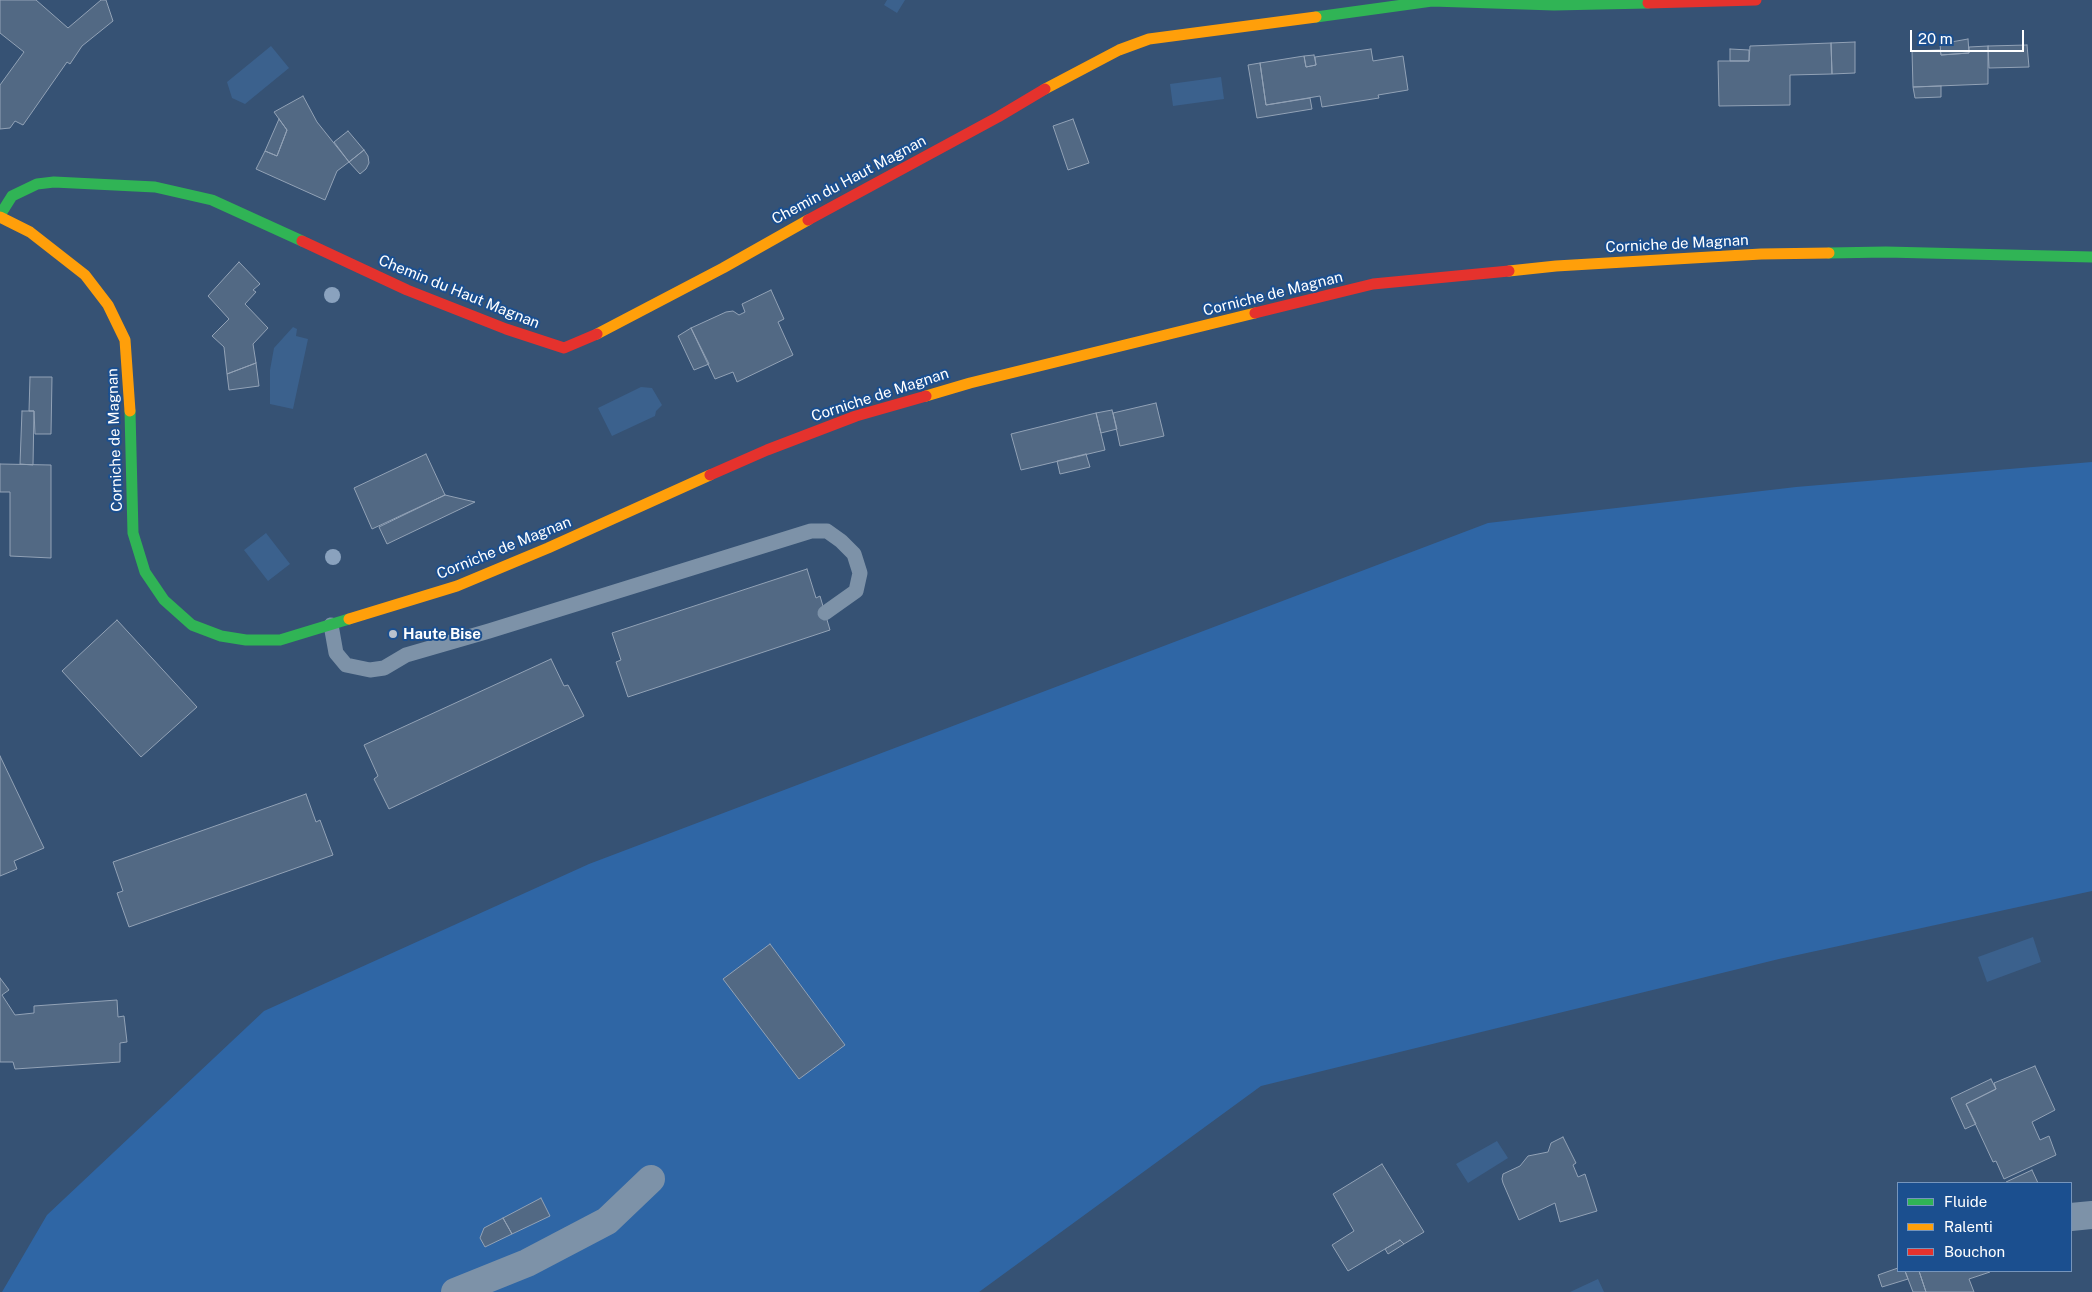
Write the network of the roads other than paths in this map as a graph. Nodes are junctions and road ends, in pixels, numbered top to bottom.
1 (1756, 0) edge
2 (0, 216) edge
3 (2092, 257) edge
4 (825, 613) dead end
5 (331, 625) junction
6 (652, 1179) dead end
7 (2092, 1215) edge
8 (2072, 1217) edge
9 (455, 1292) edge

1 - 2 street, Chemin du Haut Magnan
2 - 5 street, Corniche de Magnan
3 - 5 street, Corniche de Magnan
4 - 5 lane
6 - 9 street
7 - 8 street

